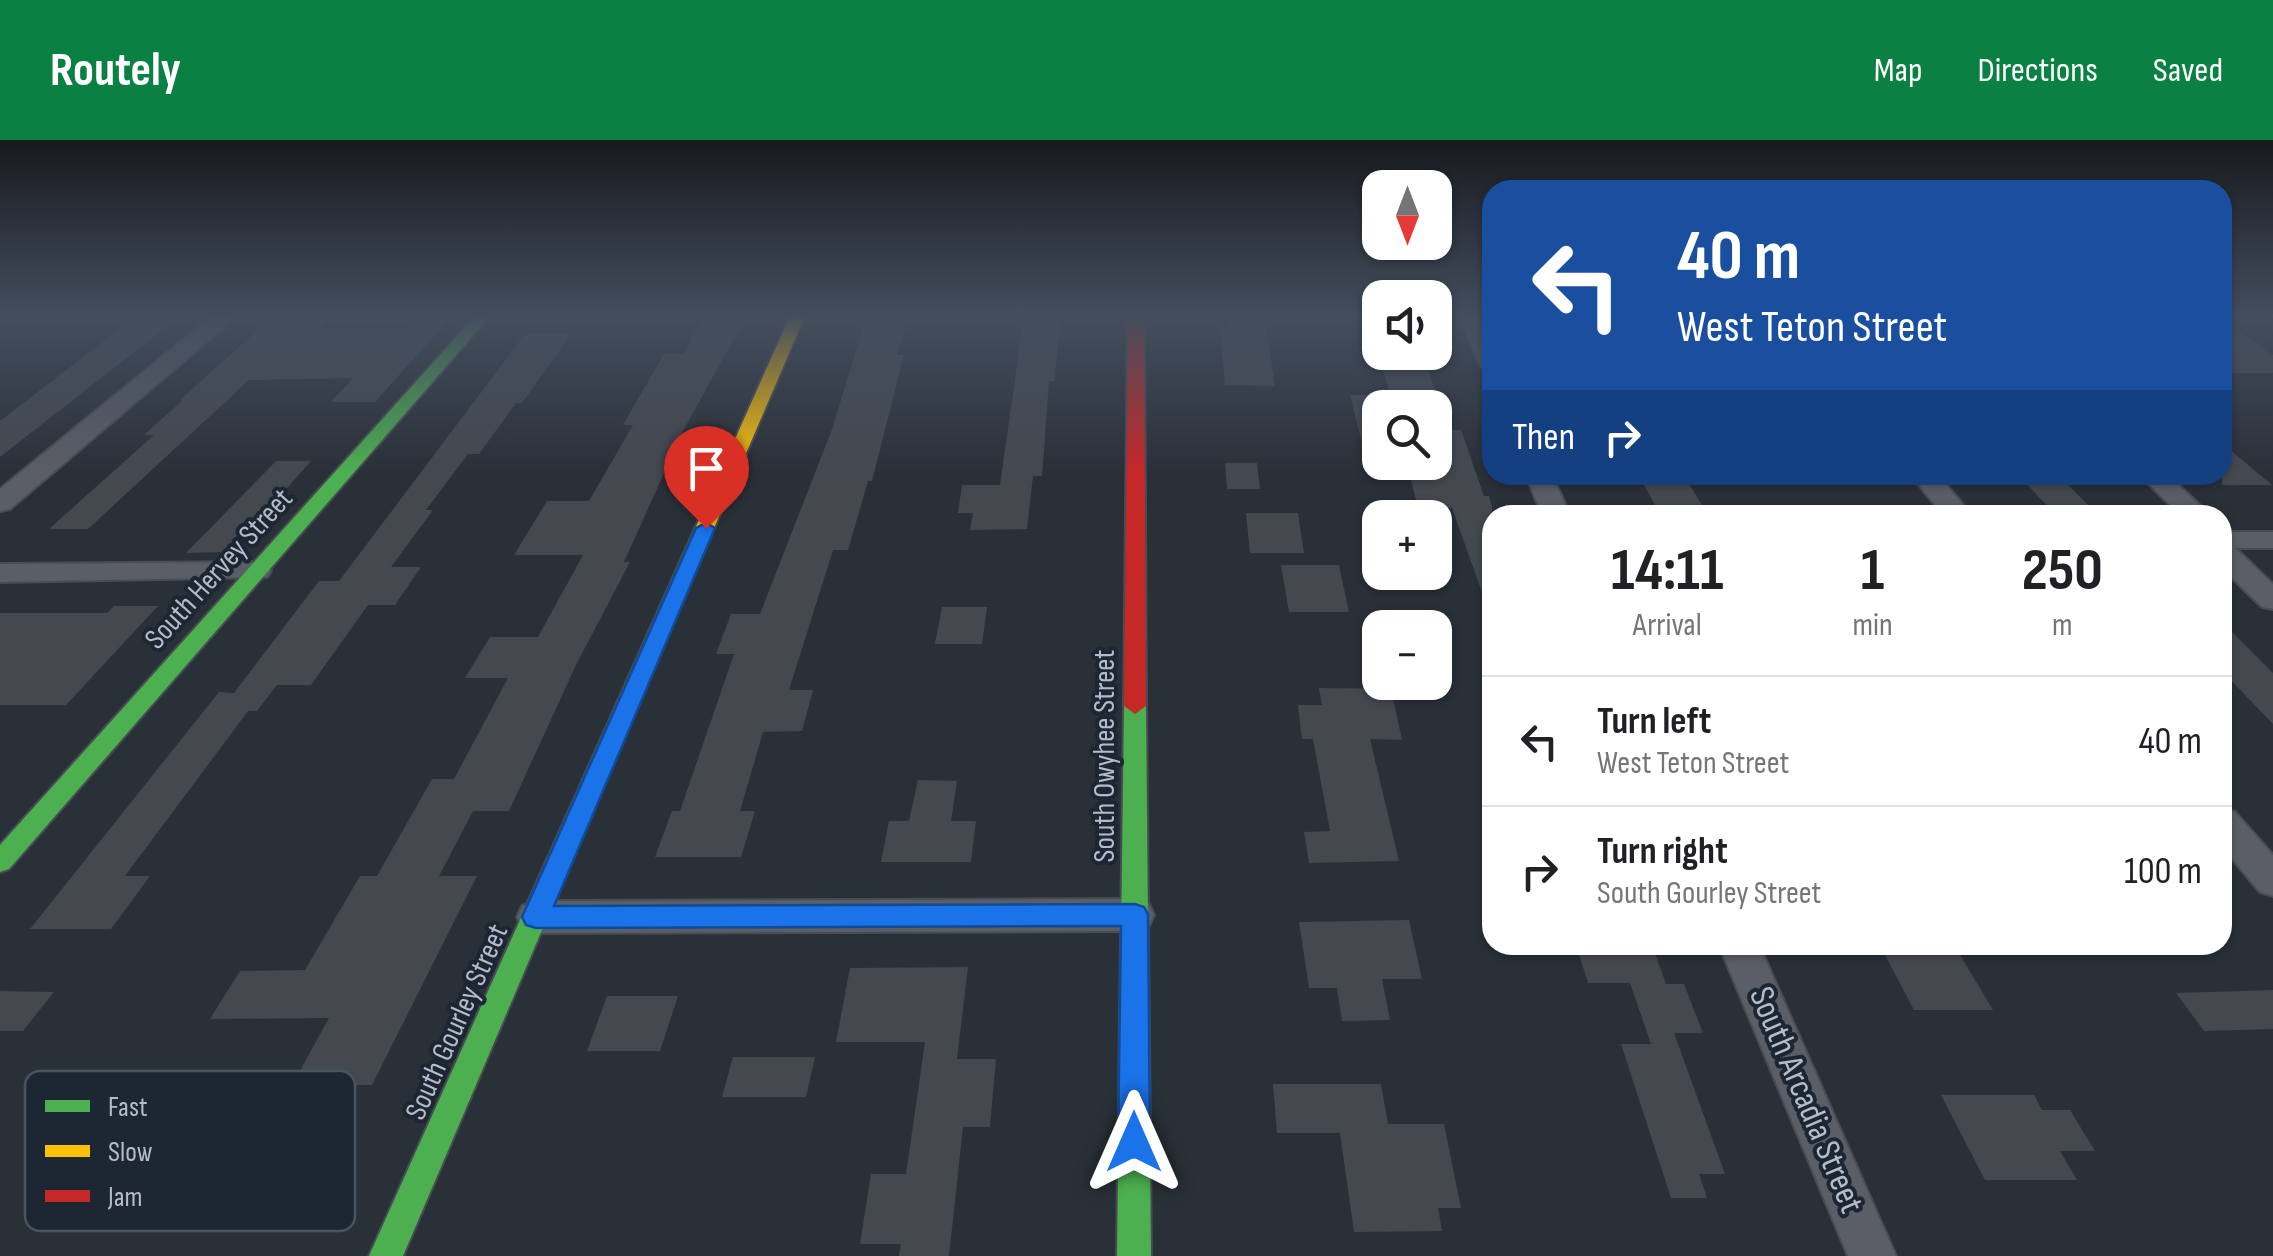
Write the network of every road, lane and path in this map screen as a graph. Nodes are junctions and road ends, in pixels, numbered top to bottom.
1 (163, 368) edge
2 (437, 368) edge
3 (775, 368) edge
4 (1136, 368) edge
5 (1932, 485) edge
6 (2164, 485) edge
7 (0, 503) edge
8 (1950, 505) edge
9 (2185, 505) edge
10 (2232, 540) edge
11 (2273, 540) edge
12 (2232, 561) edge
13 (257, 571) junction
14 (0, 573) edge
15 (2273, 600) edge
16 (2232, 834) edge
17 (0, 862) edge
18 (2273, 881) edge
19 (1135, 914) junction
20 (536, 917) junction
21 (1744, 955) edge
22 (386, 1256) edge
23 (1134, 1256) edge
24 (1872, 1256) edge

1 - 7 street
2 - 13 street, South Hervey Street
3 - 20 street, South Gourley Street
4 - 19 street, South Owyhee Street
5 - 8 street
6 - 9 street
10 - 11 street
12 - 15 street
13 - 14 street
13 - 17 street, South Hervey Street
16 - 18 street
19 - 20 street
19 - 23 street, South Owyhee Street
20 - 22 street, South Gourley Street
21 - 24 street, South Arcadia Street

